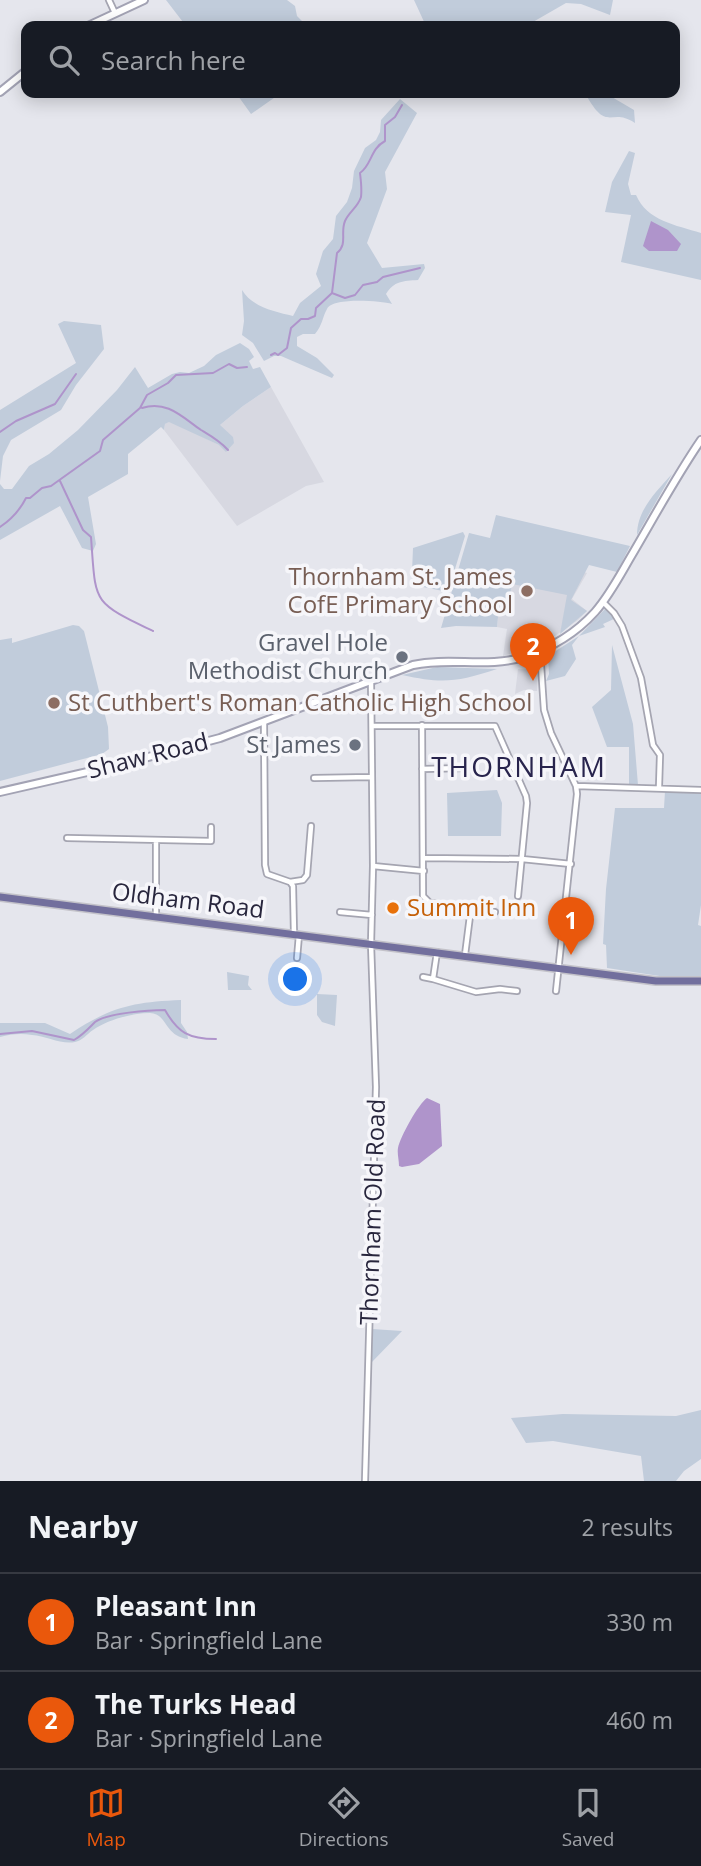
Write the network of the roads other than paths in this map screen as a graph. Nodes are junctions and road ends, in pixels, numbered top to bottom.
1 (109, 0) edge
2 (144, 0) edge
3 (115, 13) junction
4 (98, 21) edge
5 (21, 75) edge
6 (2, 90) edge
7 (701, 440) edge
8 (603, 602) junction
9 (540, 650) junction
10 (371, 680) junction
11 (264, 722) junction
12 (422, 725) junction
13 (372, 726) junction
14 (466, 768) dead end
15 (320, 769) dead end
16 (422, 769) junction
17 (372, 777) junction
18 (576, 786) junction
19 (659, 788) junction
20 (701, 790) edge
21 (0, 792) edge
22 (311, 826) dead end
23 (211, 827) dead end
24 (67, 838) dead end
25 (156, 840) junction
26 (423, 858) junction
27 (522, 859) junction
28 (571, 864) junction
29 (373, 866) junction
30 (424, 871) junction
31 (290, 882) junction
32 (518, 896) dead end
33 (0, 897) edge
34 (471, 908) junction
35 (340, 912) dead end
36 (495, 912) dead end
37 (372, 915) junction
38 (156, 916) junction
39 (297, 935) junction
40 (371, 944) junction
41 (437, 952) junction
42 (465, 955) junction
43 (297, 958) dead end
44 (559, 967) junction
45 (423, 977) dead end
46 (433, 979) junction
47 (701, 981) edge
48 (517, 990) dead end
49 (556, 990) dead end
50 (366, 1481) edge

1 - 3 street
2 - 3 street
3 - 4 street
5 - 6 street
7 - 8 street, Shaw Road
8 - 9 street, Shaw Road
8 - 19 street
9 - 10 street, Shaw Road
9 - 18 street
10 - 11 street, Shaw Road
10 - 13 street, Thornham Old Road
11 - 21 street, Shaw Road
11 - 31 street
12 - 13 street
12 - 16 street
12 - 27 street
13 - 17 street, Thornham Old Road
14 - 16 street
15 - 17 street
16 - 26 street
17 - 29 street, Thornham Old Road
18 - 19 street
18 - 28 street
19 - 20 street
22 - 31 street
23 - 25 street
24 - 25 street
25 - 38 street
26 - 27 street
26 - 30 street
27 - 28 street
27 - 32 street
28 - 44 street
29 - 30 street
29 - 37 street, Thornham Old Road
30 - 34 street
31 - 39 street
33 - 38 main road, Oldham Road
34 - 36 street
34 - 42 street
35 - 37 street
37 - 40 street, Thornham Old Road
38 - 39 main road, Oldham Road
39 - 40 main road, Oldham Road
39 - 43 street
40 - 41 main road, Oldham Road
40 - 50 street, Thornham Old Road
41 - 42 main road, Oldham Road
41 - 46 street
42 - 44 main road, Oldham Road
44 - 47 main road, Oldham Road
44 - 49 street
45 - 46 street
46 - 48 street

